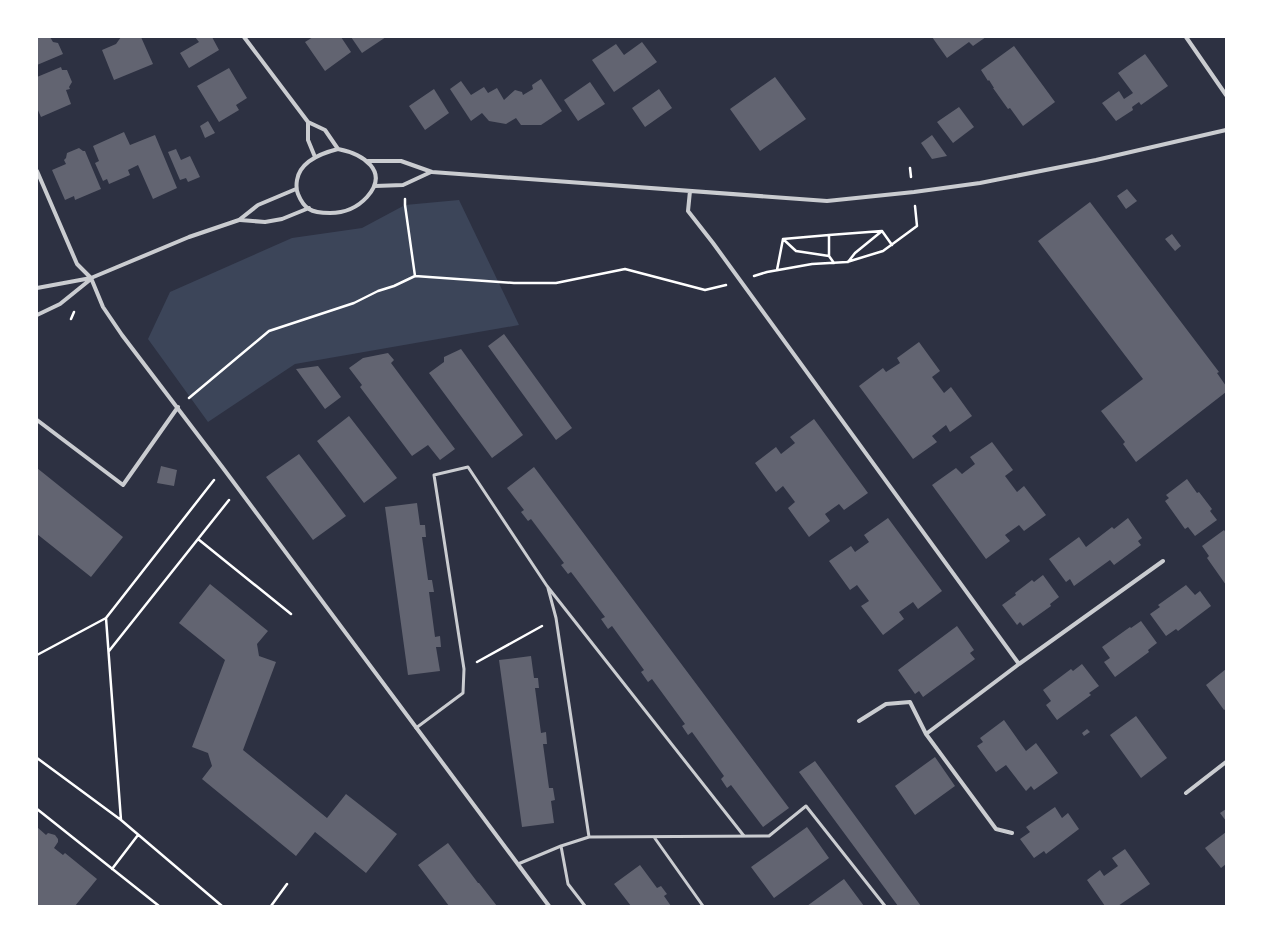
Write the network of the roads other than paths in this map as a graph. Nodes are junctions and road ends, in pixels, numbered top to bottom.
1 (244, 37) edge
2 (1186, 37) edge
3 (1226, 95) edge
4 (308, 122) junction
5 (1226, 130) edge
6 (338, 149) junction
7 (315, 157) junction
8 (368, 161) junction
9 (37, 171) edge
10 (432, 172) junction
11 (375, 186) junction
12 (296, 189) junction
13 (690, 191) junction
14 (309, 208) junction
15 (239, 220) junction
16 (91, 278) junction
17 (37, 288) edge
18 (37, 315) edge
19 (178, 407) junction
20 (37, 420) edge
21 (1163, 561) dead end
22 (547, 586) junction
23 (1019, 664) junction
24 (859, 721) dead end
25 (416, 728) junction
26 (926, 734) junction
27 (1226, 762) edge
28 (1186, 793) dead end
29 (1012, 833) dead end
30 (744, 836) junction
31 (589, 837) junction
32 (654, 837) junction
33 (561, 846) junction
34 (518, 864) junction
35 (549, 906) edge
36 (585, 906) edge
37 (703, 906) edge
38 (885, 906) edge

1 - 4 street
2 - 3 street
4 - 6 street
4 - 7 street
5 - 13 street
6 - 7 street
6 - 8 street
7 - 12 street
8 - 10 street
8 - 11 street
9 - 16 street
10 - 11 street
10 - 13 street
11 - 14 street
12 - 14 street
12 - 15 street
13 - 23 street
14 - 15 street
15 - 16 street
16 - 17 street
16 - 18 street
16 - 19 street
19 - 20 street
19 - 25 street
21 - 23 street
22 - 25 lane
22 - 30 lane
22 - 31 lane
23 - 26 street
24 - 26 street
25 - 34 street
26 - 29 street
27 - 28 street
30 - 32 lane
30 - 38 lane
31 - 32 lane
31 - 33 lane
32 - 37 lane
33 - 34 lane
33 - 36 lane
34 - 35 street

